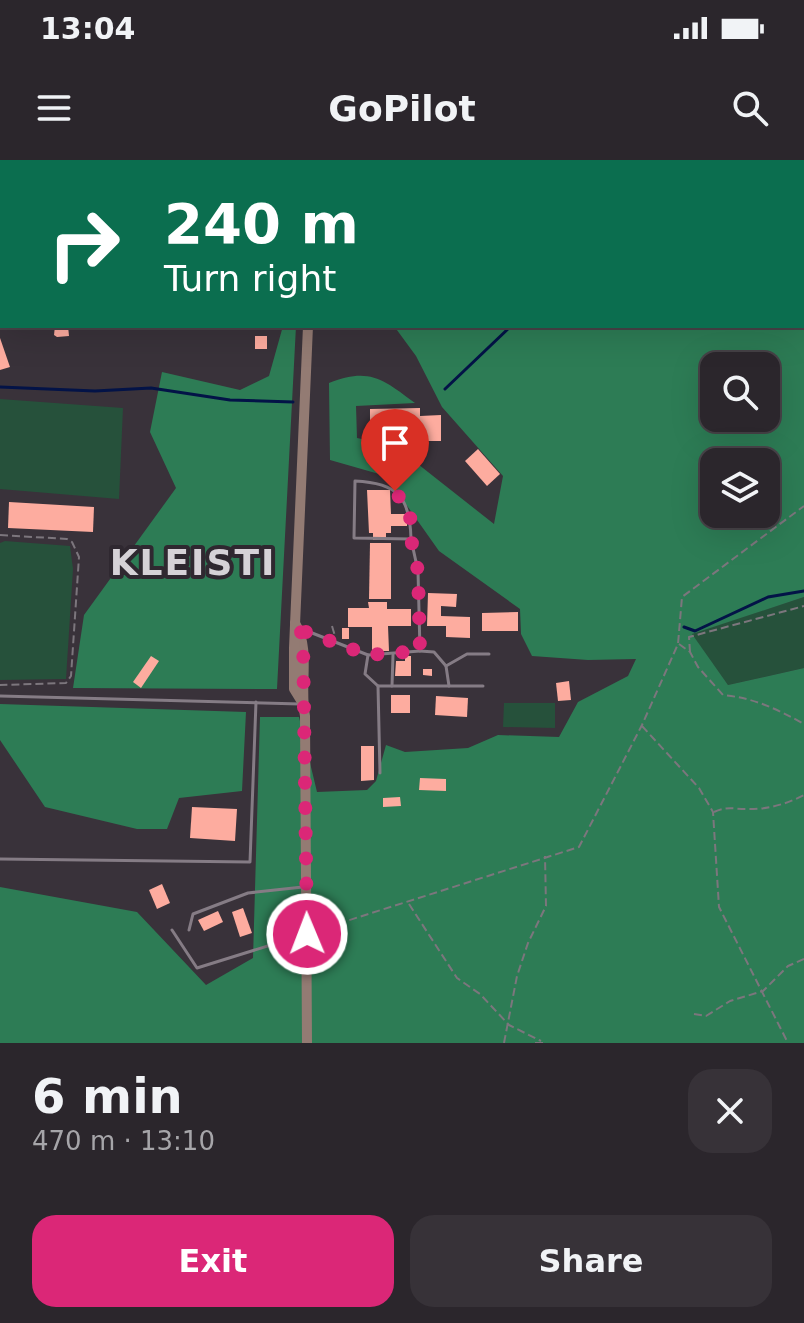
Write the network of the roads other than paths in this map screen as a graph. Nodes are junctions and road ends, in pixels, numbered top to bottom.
1 (308, 328) edge
2 (411, 539) junction
3 (295, 623) junction
4 (420, 651) junction
5 (489, 654) dead end
6 (368, 655) junction
7 (393, 655) junction
8 (446, 666) junction
9 (378, 686) junction
10 (392, 686) junction
11 (483, 686) dead end
12 (449, 687) junction
13 (0, 696) edge
14 (256, 702) junction
15 (303, 704) junction
16 (380, 773) dead end
17 (0, 859) edge
18 (306, 886) junction
19 (172, 930) dead end
20 (189, 930) dead end
21 (307, 934) junction
22 (307, 1043) edge

1 - 3 street
2 - 2 lane
2 - 4 lane
3 - 6 lane
3 - 15 street
4 - 7 lane
4 - 8 lane
5 - 8 lane
6 - 7 lane
6 - 9 lane
7 - 10 lane
8 - 12 lane
9 - 10 lane
9 - 16 lane
10 - 12 lane
11 - 12 lane
13 - 14 lane
14 - 15 lane
14 - 17 lane
15 - 18 street
18 - 20 lane
18 - 21 street
19 - 21 lane
21 - 22 street

